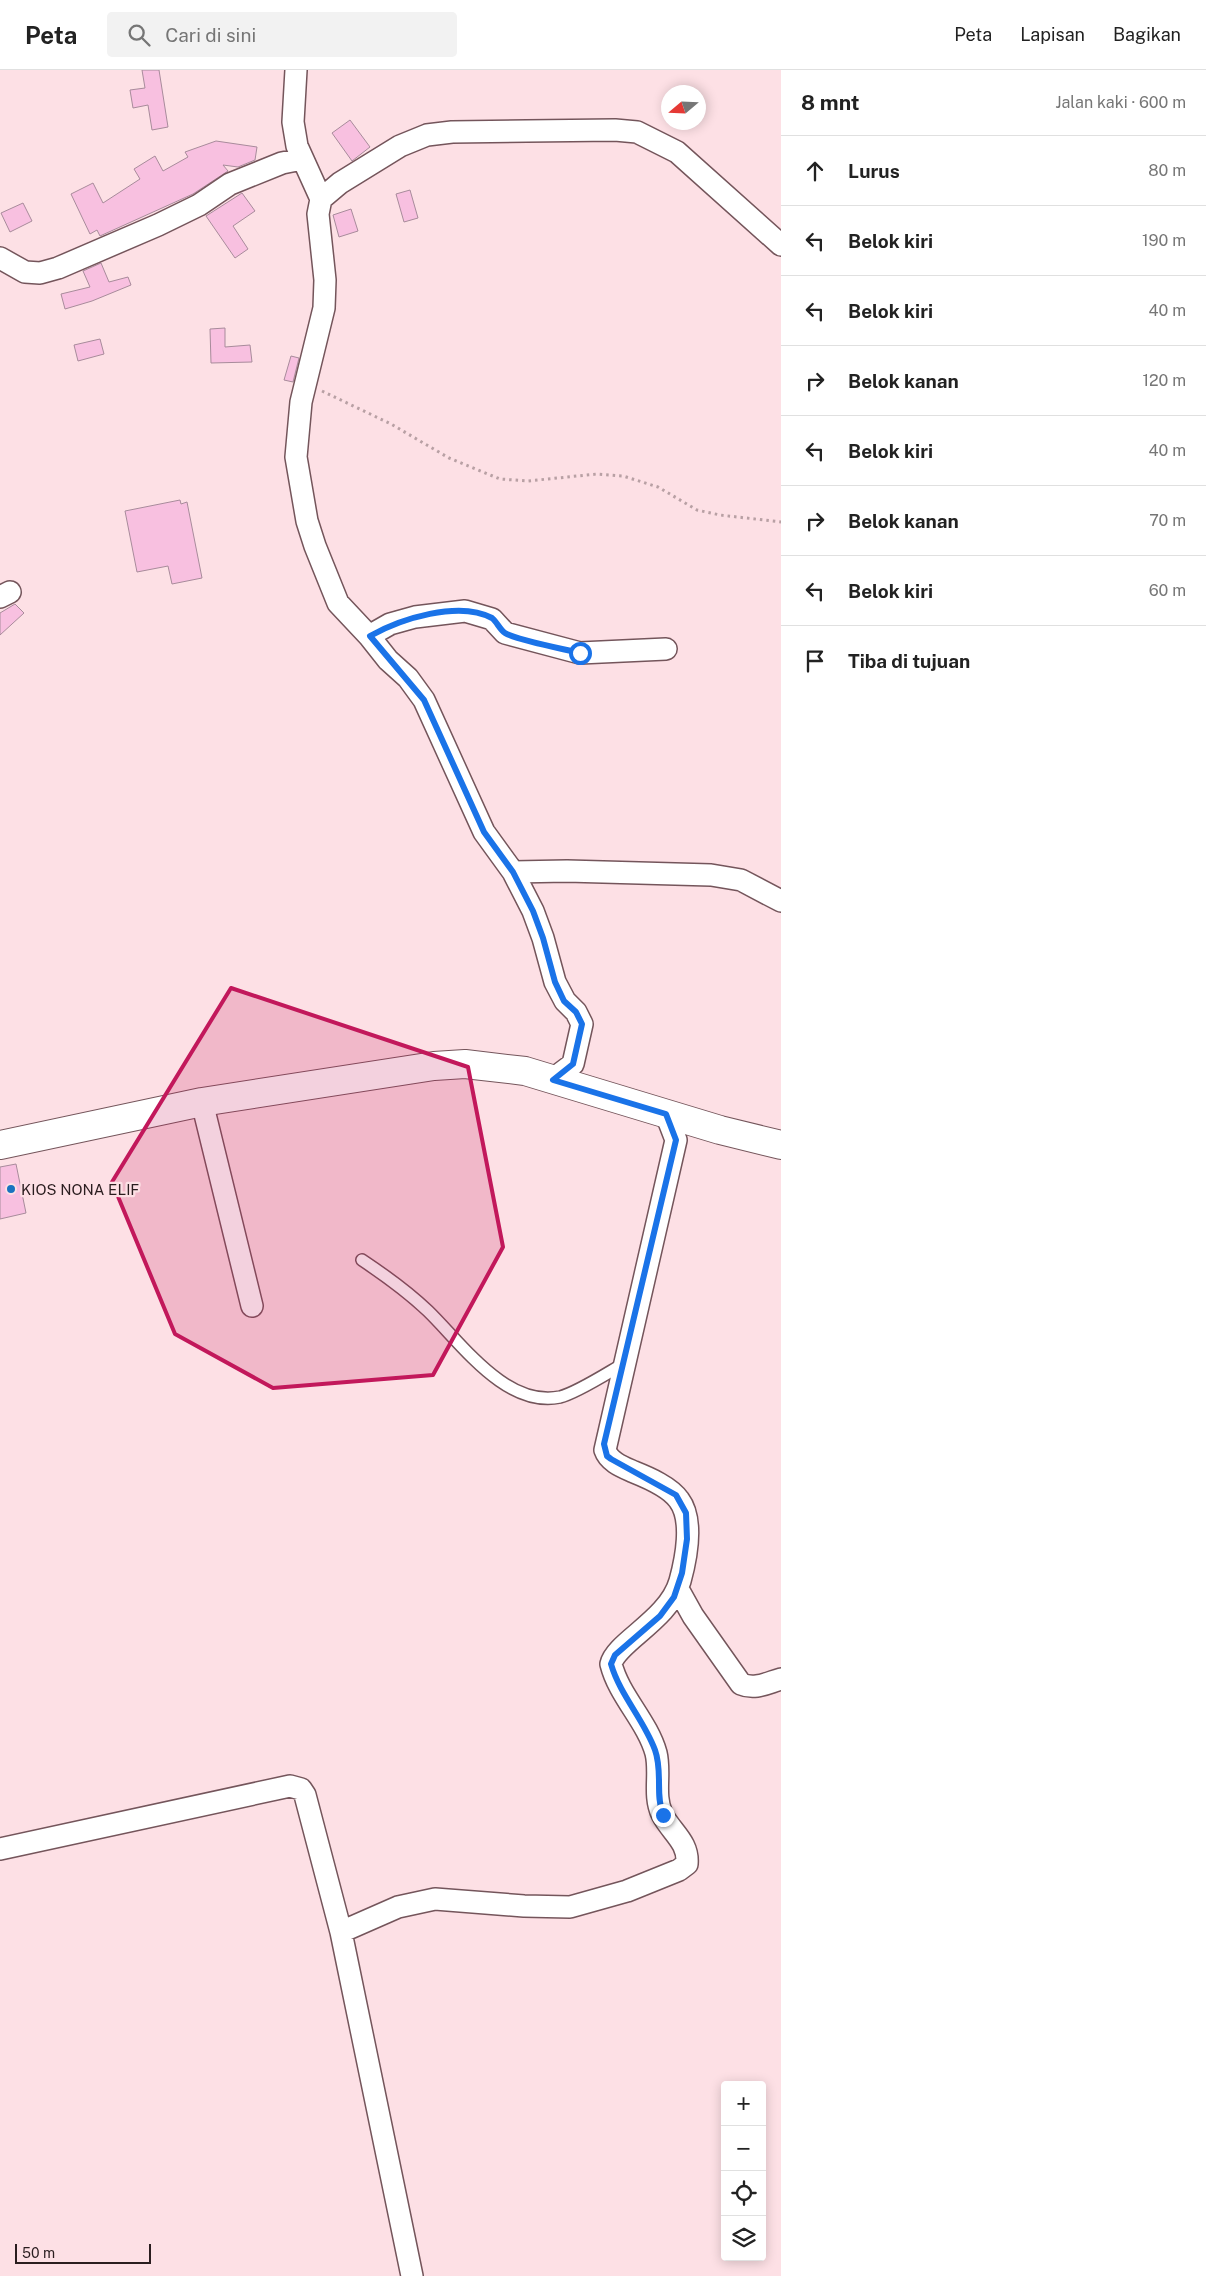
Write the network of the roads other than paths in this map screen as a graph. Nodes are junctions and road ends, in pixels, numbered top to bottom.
1 (296, 70) edge
2 (302, 160) junction
3 (321, 199) junction
4 (781, 245) edge
5 (0, 258) edge
6 (370, 636) junction
7 (666, 649) dead end
8 (513, 872) junction
9 (781, 901) edge
10 (553, 1080) junction
11 (202, 1102) junction
12 (666, 1114) junction
13 (0, 1145) edge
14 (781, 1145) edge
15 (362, 1260) dead end
16 (252, 1306) dead end
17 (624, 1363) junction
18 (678, 1589) junction
19 (781, 1678) edge
20 (0, 1849) edge
21 (341, 1932) junction
22 (412, 2276) edge

1 - 2 street
2 - 3 street
2 - 5 street
3 - 4 street
3 - 6 street
6 - 7 street
6 - 8 street
8 - 9 street
8 - 10 street
10 - 11 street
10 - 12 street
11 - 13 street
11 - 16 street
12 - 14 street
12 - 17 street
15 - 17 lane
17 - 18 street
18 - 19 street
18 - 21 street
20 - 21 street
21 - 22 street

